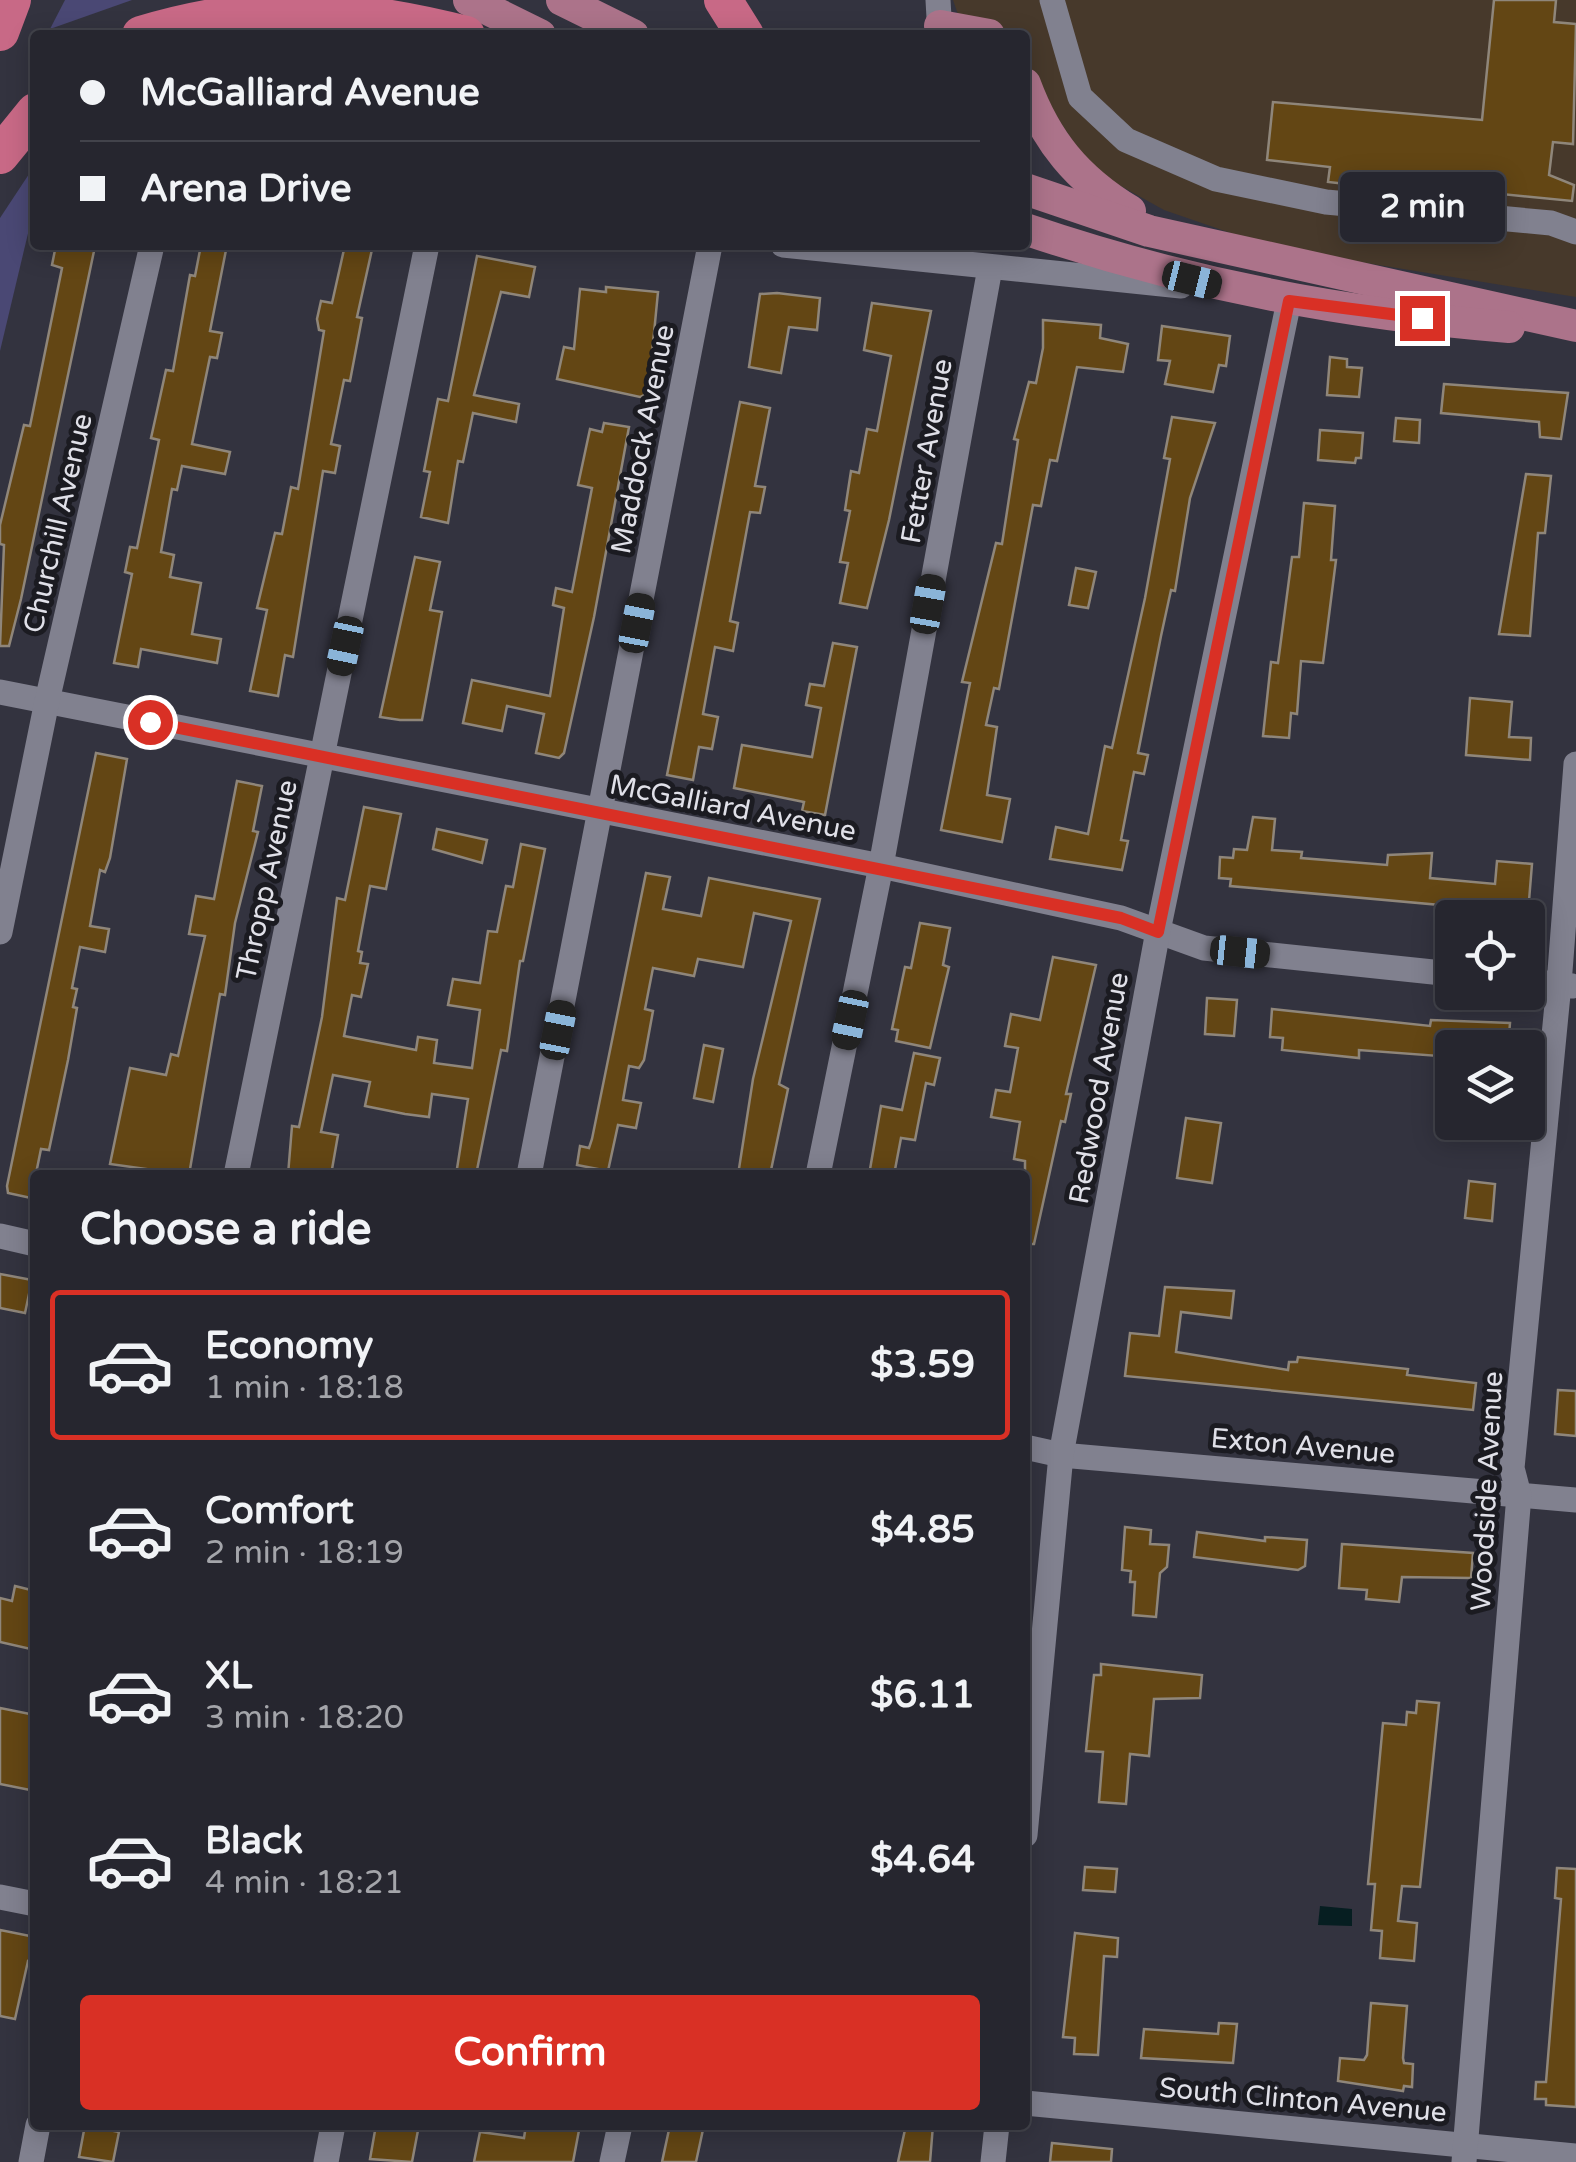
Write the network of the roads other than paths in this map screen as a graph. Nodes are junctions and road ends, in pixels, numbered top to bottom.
1 (12, 0) edge
2 (469, 0) edge
3 (562, 0) edge
4 (723, 0) edge
5 (1052, 0) edge
6 (940, 20) edge
7 (152, 30) edge
8 (446, 30) edge
9 (530, 30) edge
10 (623, 30) edge
11 (742, 30) edge
12 (972, 30) edge
13 (0, 32) edge
14 (1030, 95) edge
15 (30, 118) edge
16 (0, 155) edge
17 (1030, 191) edge
18 (1030, 230) edge
19 (1576, 232) edge
20 (1192, 241) junction
21 (151, 250) edge
22 (426, 250) edge
23 (709, 250) edge
24 (827, 250) edge
25 (875, 250) edge
26 (863, 254) junction
27 (990, 268) junction
28 (1248, 293) junction
29 (1289, 301) junction
30 (1576, 329) edge
31 (0, 692) edge
32 (47, 701) junction
33 (322, 756) junction
34 (1576, 764) edge
35 (601, 812) junction
36 (881, 866) junction
37 (0, 932) edge
38 (1158, 932) junction
39 (1435, 972) edge
40 (1568, 985) edge
41 (237, 1170) edge
42 (530, 1170) edge
43 (819, 1170) edge
44 (0, 1236) edge
45 (30, 1243) edge
46 (1030, 1448) edge
47 (1061, 1455) junction
48 (1519, 1495) junction
49 (1576, 1500) edge
50 (1030, 1782) edge
51 (0, 1897) edge
52 (30, 1903) edge
53 (1030, 2104) edge
54 (37, 2130) edge
55 (333, 2130) edge
56 (619, 2130) edge
57 (996, 2130) edge
58 (1464, 2154) edge
59 (1576, 2156) edge
60 (31, 2162) edge
61 (326, 2162) edge
62 (612, 2162) edge
63 (992, 2162) edge

1 - 13 highway
2 - 9 main road
3 - 10 main road
4 - 11 highway
5 - 19 street
6 - 12 main road
7 - 8 highway
14 - 20 main road
15 - 16 highway
17 - 20 main road
18 - 28 main road
20 - 30 main road
21 - 32 street, Churchill Avenue
22 - 33 street, Thropp Avenue
23 - 35 street, Maddock Avenue
24 - 26 street
25 - 26 street
26 - 27 street
27 - 28 street
27 - 36 street, Fetter Avenue
28 - 29 main road
29 - 30 main road
29 - 38 street, Redwood Avenue
31 - 32 street, McGalliard Avenue
32 - 33 street, McGalliard Avenue
32 - 37 street, Churchill Avenue
33 - 35 street, McGalliard Avenue
33 - 41 street, Thropp Avenue
34 - 40 street, Woodside Avenue
35 - 36 street, McGalliard Avenue
35 - 42 street, Maddock Avenue
36 - 38 street, McGalliard Avenue
36 - 43 street, Fetter Avenue
38 - 39 street, McGalliard Avenue
38 - 47 street, Redwood Avenue
40 - 48 street, Woodside Avenue
44 - 45 street
46 - 47 street, Exton Avenue
47 - 48 street, Exton Avenue
47 - 50 street, Redwood Avenue
48 - 49 street, Exton Avenue
48 - 58 street, Woodside Avenue
51 - 52 street
53 - 58 street, South Clinton Avenue
54 - 60 street
55 - 61 street
56 - 62 street
57 - 63 street
58 - 59 street, South Clinton Avenue

